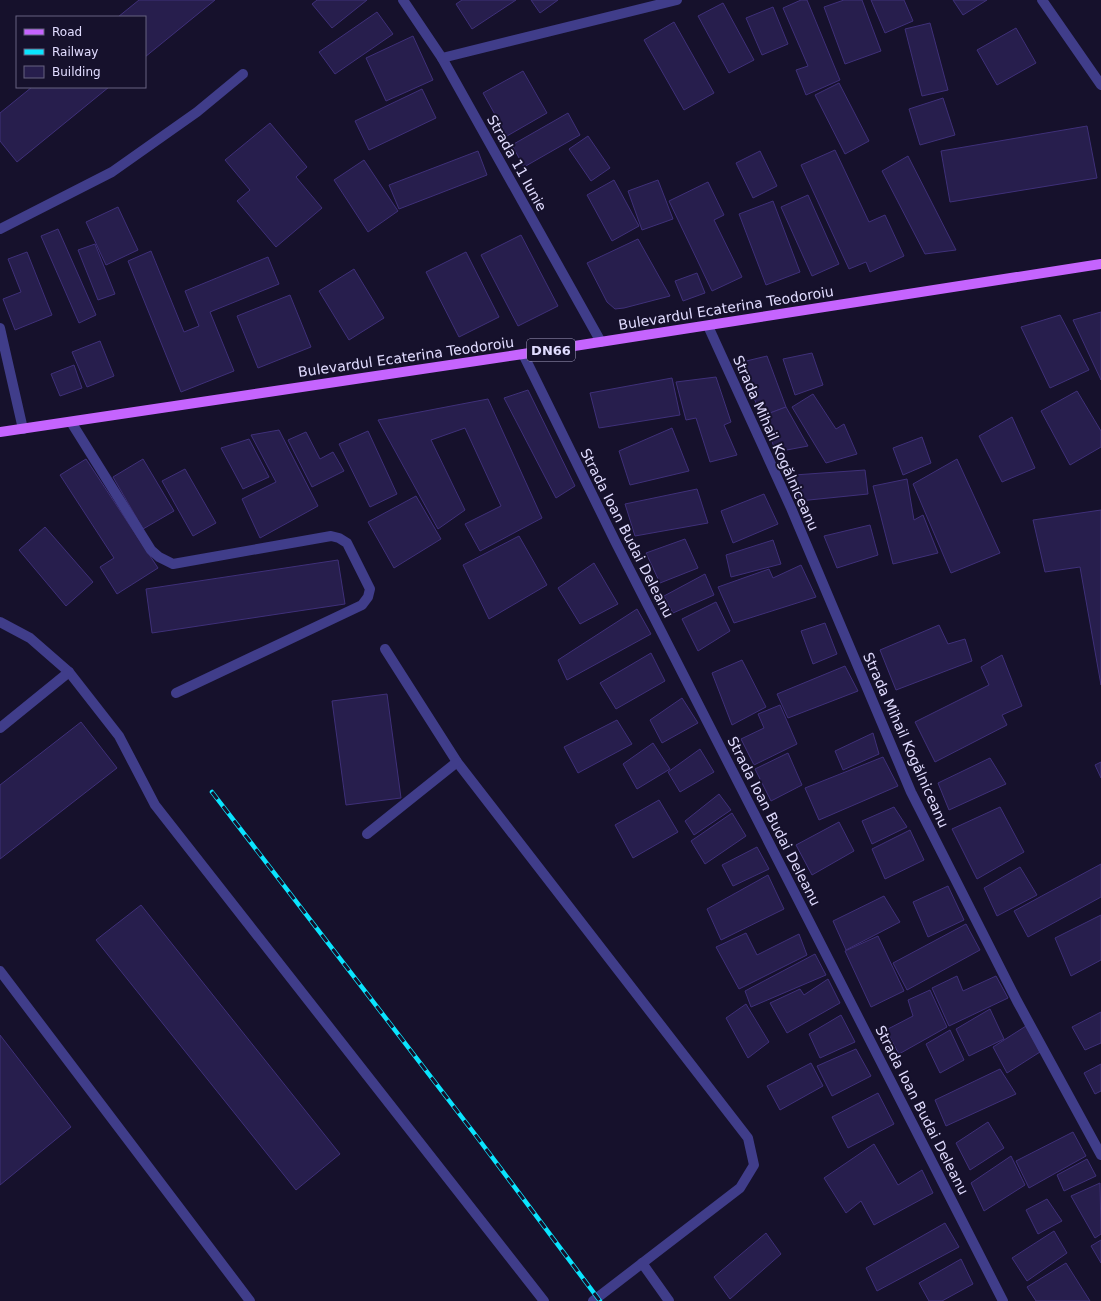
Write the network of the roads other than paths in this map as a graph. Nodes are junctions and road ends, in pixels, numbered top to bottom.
1 (403, 0) edge
2 (677, 0) edge
3 (1042, 0) edge
4 (442, 58) junction
5 (243, 74) dead end
6 (1101, 85) edge
7 (0, 229) edge
8 (1101, 264) edge
9 (708, 326) junction
10 (0, 328) edge
11 (601, 342) junction
12 (523, 354) junction
13 (71, 422) junction
14 (23, 428) junction
15 (0, 432) edge
16 (0, 622) edge
17 (385, 649) dead end
18 (69, 672) junction
19 (176, 693) dead end
20 (0, 728) edge
21 (457, 762) junction
22 (367, 834) dead end
23 (0, 971) edge
24 (1101, 1155) edge
25 (642, 1263) junction
26 (250, 1301) edge
27 (544, 1301) edge
28 (593, 1301) edge
29 (669, 1301) edge
30 (1002, 1301) edge

1 - 4 street, Strada 11 Iunie
2 - 4 street
3 - 6 street
4 - 11 street, Strada 11 Iunie
5 - 7 street
8 - 9 main road, Bulevardul Ecaterina Teodoroiu / DN66
9 - 11 main road, Bulevardul Ecaterina Teodoroiu / DN66
9 - 24 street, Strada Mihail Kogălniceanu
10 - 14 street
11 - 12 main road, Bulevardul Ecaterina Teodoroiu / DN66
12 - 13 main road, Bulevardul Ecaterina Teodoroiu / DN66
12 - 30 street, Strada Ioan Budai Deleanu
13 - 14 main road, Bulevardul Ecaterina Teodoroiu / DN66
13 - 19 street
14 - 15 main road, Bulevardul Ecaterina Teodoroiu / DN66
16 - 18 street
17 - 21 street
18 - 20 street
18 - 27 street
21 - 22 street
21 - 25 street
23 - 26 street
25 - 28 street
25 - 29 street

